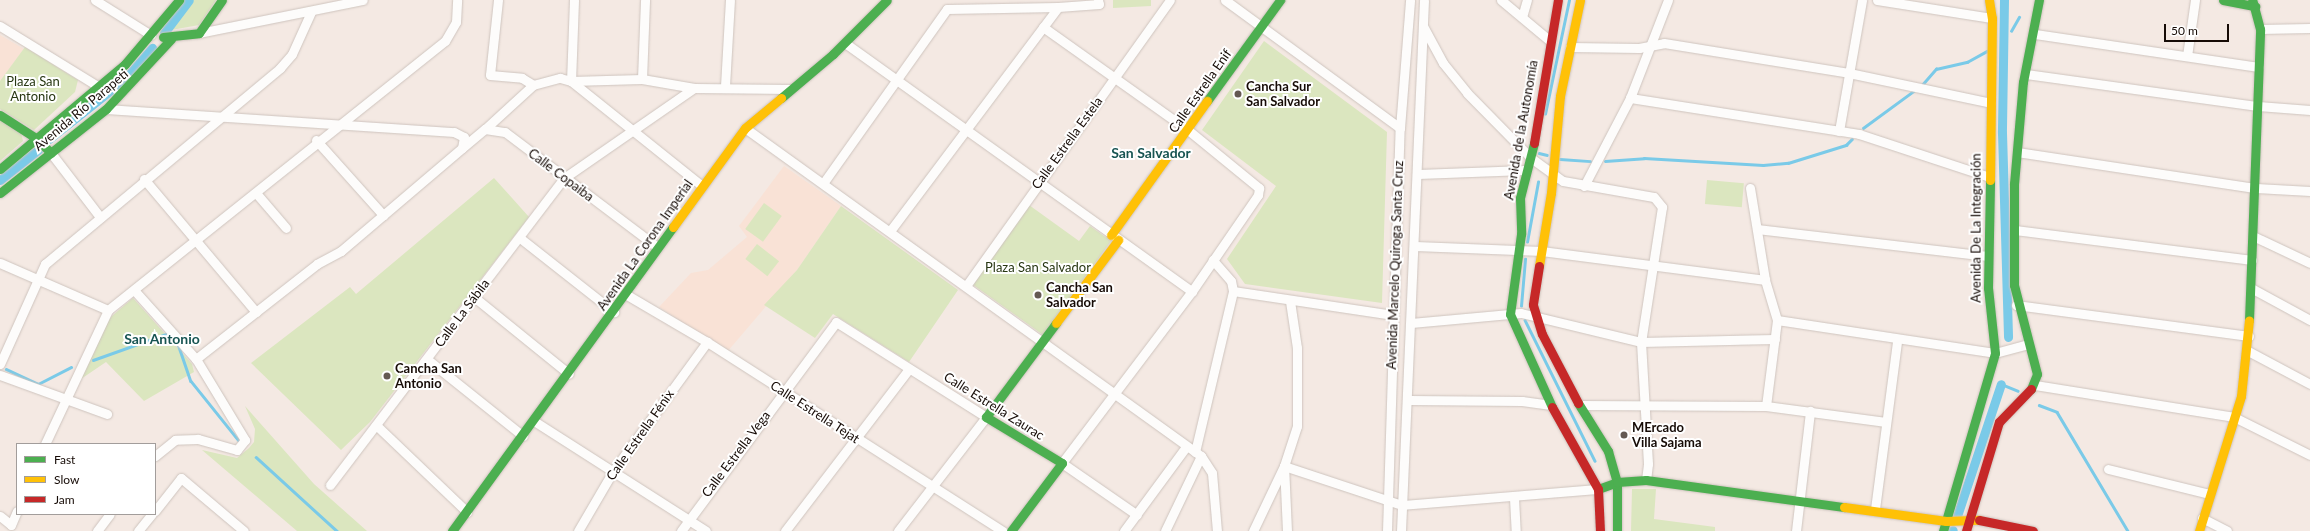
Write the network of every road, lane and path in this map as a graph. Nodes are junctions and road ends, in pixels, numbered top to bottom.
1 (95, 0) edge
2 (179, 0) edge
3 (222, 0) edge
4 (363, 0) edge
5 (457, 0) edge
6 (498, 0) edge
7 (574, 0) edge
8 (645, 0) edge
9 (730, 0) edge
10 (887, 0) edge
11 (1170, 0) edge
12 (1225, 0) edge
13 (1280, 0) edge
14 (1410, 0) edge
15 (1424, 0) edge
16 (1501, 0) edge
17 (1527, 0) edge
18 (1558, 0) edge
19 (1580, 0) edge
20 (1668, 0) edge
21 (1862, 0) edge
22 (1877, 0) edge
23 (1989, 0) edge
24 (2039, 0) edge
25 (2195, 0) edge
26 (2224, 0) edge
27 (1098, 2) edge
28 (2253, 3) edge
29 (953, 4) edge
30 (1058, 7) junction
31 (311, 12) junction
32 (1522, 17) junction
33 (1992, 18) junction
34 (0, 26) edge
35 (1261, 26) junction
36 (1424, 26) junction
37 (1043, 27) junction
38 (2310, 28) edge
39 (2260, 29) junction
40 (199, 33) junction
41 (2035, 34) junction
42 (151, 35) junction
43 (171, 39) junction
44 (1550, 40) junction
45 (845, 43) junction
46 (1652, 46) junction
47 (1570, 47) junction
48 (2187, 56) junction
49 (2259, 67) junction
50 (1849, 73) junction
51 (2026, 74) junction
52 (1113, 78) junction
53 (642, 79) junction
54 (895, 79) junction
55 (571, 81) junction
56 (533, 85) junction
57 (725, 86) junction
58 (99, 87) junction
59 (694, 88) junction
60 (791, 89) junction
61 (1630, 98) junction
62 (1991, 103) junction
63 (2258, 106) junction
64 (106, 109) junction
65 (2310, 110) edge
66 (0, 115) edge
67 (222, 118) junction
68 (335, 125) junction
69 (745, 128) junction
70 (1400, 128) junction
71 (485, 130) junction
72 (631, 130) junction
73 (1188, 130) junction
74 (966, 131) junction
75 (1839, 131) junction
76 (36, 138) junction
77 (316, 140) junction
78 (462, 148) junction
79 (2016, 152) junction
80 (51, 153) junction
81 (1532, 158) junction
82 (0, 169) edge
83 (1525, 170) junction
84 (1552, 172) junction
85 (1418, 174) junction
86 (1987, 176) junction
87 (564, 178) junction
88 (144, 180) junction
89 (824, 182) junction
90 (1038, 183) junction
91 (702, 186) junction
92 (1584, 186) junction
93 (1750, 188) dead end
94 (2256, 188) junction
95 (2310, 192) edge
96 (0, 193) edge
97 (256, 193) junction
98 (383, 215) junction
99 (100, 217) junction
100 (286, 228) dead end
101 (1757, 229) junction
102 (2015, 230) junction
103 (890, 231) junction
104 (2253, 236) junction
105 (520, 238) junction
106 (1115, 238) junction
107 (195, 242) junction
108 (1415, 246) junction
109 (657, 247) junction
110 (1517, 249) junction
111 (1542, 251) junction
112 (1987, 256) junction
113 (1213, 260) junction
114 (2252, 260) junction
115 (0, 263) edge
116 (2310, 263) edge
117 (1653, 265) junction
118 (1766, 280) junction
119 (37, 281) junction
120 (966, 286) junction
121 (2251, 288) junction
122 (134, 290) junction
123 (1192, 291) junction
124 (1233, 291) junction
125 (627, 295) junction
126 (474, 297) junction
127 (1290, 301) junction
128 (2016, 305) junction
129 (108, 310) junction
130 (256, 312) junction
131 (614, 312) junction
132 (1510, 314) junction
133 (1393, 315) junction
134 (1535, 315) junction
135 (1777, 320) junction
136 (2310, 320) edge
137 (836, 322) joint
138 (1411, 323) junction
139 (2249, 336) junction
140 (1775, 339) junction
141 (1897, 340) junction
142 (1044, 341) junction
143 (707, 342) junction
144 (1641, 342) junction
145 (2029, 344) junction
146 (2248, 351) junction
147 (1995, 353) junction
148 (196, 359) junction
149 (427, 359) junction
150 (0, 364) edge
151 (910, 369) junction
152 (569, 374) junction
153 (0, 375) edge
154 (2310, 384) edge
155 (2035, 385) junction
156 (782, 391) junction
157 (1115, 395) junction
158 (64, 400) junction
159 (1409, 400) junction
160 (1644, 403) junction
161 (1551, 405) junction
162 (1579, 405) junction
163 (1766, 406) junction
164 (1810, 411) junction
165 (107, 414) dead end
166 (2234, 416) junction
167 (986, 417) junction
168 (534, 421) junction
169 (1886, 422) junction
170 (376, 425) junction
171 (523, 436) junction
172 (856, 438) junction
173 (45, 443) edge
174 (1186, 447) junction
175 (1198, 454) junction
176 (156, 455) edge
177 (2310, 455) edge
178 (1062, 463) junction
179 (1284, 466) junction
180 (2108, 469) dead end
181 (613, 471) junction
182 (1646, 480) junction
183 (1617, 482) junction
184 (330, 485) dead end
185 (932, 486) junction
186 (1598, 489) junction
187 (2209, 494) junction
188 (1514, 498) junction
189 (1799, 499) junction
190 (1387, 502) junction
191 (1402, 505) junction
192 (1875, 509) junction
193 (156, 510) edge
194 (467, 512) junction
195 (16, 513) edge
196 (109, 515) edge
197 (151, 515) edge
198 (1137, 515) junction
199 (0, 516) edge
200 (1969, 518) junction
201 (2202, 518) junction
202 (687, 520) junction
203 (1946, 521) junction
204 (240, 530) edge
205 (97, 531) edge
206 (138, 531) edge
207 (452, 531) edge
208 (578, 531) edge
209 (681, 531) edge
210 (706, 531) edge
211 (785, 531) edge
212 (898, 531) edge
213 (1003, 531) edge
214 (1011, 531) edge
215 (1124, 531) edge
216 (1165, 531) edge
217 (1218, 531) edge
218 (1254, 531) edge
219 (1287, 531) edge
220 (1387, 531) edge
221 (1402, 531) edge
222 (1516, 531) edge
223 (1600, 531) edge
224 (1617, 531) edge
225 (1796, 531) edge
226 (1943, 531) edge
227 (1966, 531) edge
228 (2032, 531) edge
229 (2199, 531) edge
230 (2227, 531) edge

1 - 42 street
2 - 42 street, Avenida Río Parapeti
3 - 40 street
4 - 31 street
5 - 68 street
6 - 56 street
7 - 55 street
8 - 53 street
9 - 57 street
10 - 45 street, Avenida La Corona Imperial
11 - 52 street, Calle Estrella Estela
12 - 35 street
13 - 35 street, Calle Estrella Enif
14 - 70 street, Avenida Marcelo Quiroga Santa Cruz
15 - 36 street, Avenida Marcelo Quiroga Santa Cruz
16 - 32 street
17 - 32 street
18 - 44 street, Avenida de la Autonomía
19 - 47 street
20 - 46 street
21 - 50 street
22 - 33 street
23 - 33 street, Avenida De La Integración
24 - 41 street
25 - 48 street
26 - 28 street
27 - 30 street
28 - 39 street
29 - 30 street
29 - 54 street
30 - 37 street
31 - 40 street
31 - 67 street
32 - 44 street
33 - 62 street, Avenida De La Integración
34 - 58 street
35 - 70 street
35 - 73 street, Calle Estrella Enif
36 - 81 street
36 - 85 street, Avenida Marcelo Quiroga Santa Cruz
37 - 52 street
37 - 74 street
38 - 39 street
39 - 49 street
40 - 43 street
41 - 48 street
41 - 51 street
42 - 43 street
42 - 58 street, Avenida Río Parapeti
43 - 64 street, Avenida Río Parapeti
44 - 81 street, Avenida de la Autonomía
45 - 54 street
45 - 60 street, Avenida La Corona Imperial
46 - 47 street
46 - 50 street
46 - 61 street
47 - 84 street
48 - 49 street
49 - 63 street
50 - 62 street
50 - 75 street
51 - 63 street
51 - 79 street
52 - 73 street
52 - 90 street, Calle Estrella Estela
53 - 55 street
53 - 59 street
54 - 74 street
54 - 89 street
55 - 56 street
55 - 72 street
56 - 71 street
57 - 59 street
57 - 60 street
58 - 76 street, Avenida Río Parapeti
59 - 72 street, Calle La Sábila
60 - 69 street, Avenida La Corona Imperial
61 - 75 street
61 - 92 street
62 - 86 street, Avenida De La Integración
63 - 65 street
63 - 94 street
64 - 67 street
64 - 80 street, Avenida Río Parapeti
66 - 76 street
67 - 68 street
67 - 88 street
68 - 77 street
68 - 78 street
69 - 89 street
69 - 91 street, Avenida La Corona Imperial
70 - 133 street, Avenida Marcelo Quiroga Santa Cruz
71 - 78 street
71 - 87 street, Calle Copaiba
72 - 87 street, Calle La Sábila
72 - 91 street
73 - 106 street, Calle Estrella Enif
73 - 113 street
74 - 90 street
74 - 103 street
75 - 86 street
76 - 80 street
76 - 82 street, Avenida Río Parapeti
77 - 97 street
77 - 98 street
78 - 98 street
79 - 94 street
79 - 102 street
80 - 96 street, Avenida Río Parapeti
80 - 99 street
81 - 83 street, Avenida de la Autonomía
81 - 84 street
83 - 85 street
83 - 110 street, Avenida de la Autonomía
84 - 92 street
84 - 111 street
85 - 108 street, Avenida Marcelo Quiroga Santa Cruz
86 - 112 street, Avenida De La Integración
87 - 105 street, Calle La Sábila
87 - 109 street, Calle Copaiba
88 - 99 street
88 - 107 street
89 - 103 street
90 - 106 street
90 - 120 street, Calle Estrella Estela
91 - 109 street, Avenida La Corona Imperial
92 - 117 street
93 - 101 street
94 - 95 street
94 - 104 street
97 - 100 street
97 - 107 street
98 - 130 street
99 - 119 street
101 - 112 street
101 - 118 street
102 - 114 street
102 - 128 street
103 - 120 street
104 - 114 street
104 - 116 street
105 - 126 street, Calle La Sábila
105 - 131 street
106 - 123 street
106 - 142 street, Calle Estrella Enif
107 - 122 street
107 - 130 street
108 - 110 street
108 - 138 street, Avenida Marcelo Quiroga Santa Cruz
109 - 125 street, Avenida La Corona Imperial
110 - 111 street
110 - 132 street, Avenida de la Autonomía
111 - 117 street
111 - 134 street
112 - 147 street, Avenida De La Integración
113 - 123 street
113 - 124 street
114 - 121 street
115 - 119 street
117 - 118 street
117 - 144 street
118 - 135 street
119 - 129 street
119 - 150 street
120 - 142 street
121 - 136 street
121 - 139 street
122 - 129 street
122 - 148 street
123 - 157 street
124 - 127 street
124 - 175 street
125 - 131 street, Avenida La Corona Imperial
125 - 143 street, Calle Estrella Tejat
126 - 149 street, Calle La Sábila
126 - 152 street
127 - 133 street
127 - 179 street
128 - 139 street
128 - 145 street
129 - 158 street
130 - 148 street
131 - 152 street, Avenida La Corona Imperial
132 - 134 street
132 - 138 street
132 - 161 street
133 - 190 street, Avenida Marcelo Quiroga Santa Cruz
134 - 144 street
134 - 162 street
135 - 140 street
135 - 141 street
137 - 151 street, Calle Estrella Zaurac
137 - 156 street, Calle Estrella Vega
138 - 159 street, Avenida Marcelo Quiroga Santa Cruz
139 - 146 street
140 - 144 street
140 - 163 street
141 - 147 street
141 - 169 street
142 - 157 street
142 - 167 street, Calle Estrella Enif
143 - 156 street, Calle Estrella Tejat
143 - 181 street, Calle Estrella Fénix
144 - 160 street
145 - 147 street
145 - 155 street
146 - 154 street
146 - 166 street
147 - 203 street, Avenida De La Integración
148 - 176 street
149 - 170 street, Calle La Sábila
149 - 171 street
151 - 167 street, Calle Estrella Zaurac
151 - 172 street
152 - 168 street, Avenida La Corona Imperial
153 - 158 street
155 - 166 street
155 - 200 street
156 - 172 street, Calle Estrella Tejat
156 - 202 street, Calle Estrella Vega
157 - 174 street
157 - 178 street
158 - 165 street
158 - 173 street
159 - 161 street
159 - 191 street, Avenida Marcelo Quiroga Santa Cruz
160 - 162 street
160 - 163 street
160 - 182 street
161 - 186 street
162 - 183 street
163 - 164 street
164 - 169 street
164 - 189 street
166 - 177 street
166 - 187 street
167 - 178 street, Calle Estrella Zaurac
167 - 185 street
168 - 171 street, Avenida La Corona Imperial
168 - 181 street
169 - 192 street
170 - 184 street, Calle La Sábila
170 - 194 street
171 - 194 street, Avenida La Corona Imperial
172 - 185 street, Calle Estrella Tejat
172 - 211 street
174 - 175 street
174 - 198 street
175 - 216 street
175 - 217 street
178 - 198 street, Calle Estrella Zaurac
178 - 214 street
179 - 190 street
179 - 218 street
179 - 219 street
180 - 187 street
181 - 202 street
181 - 208 street, Calle Estrella Fénix
182 - 183 street
182 - 189 street
183 - 186 street
183 - 224 street
185 - 212 street
185 - 213 street, Calle Estrella Tejat
186 - 188 street
186 - 223 street
187 - 201 street
188 - 191 street
188 - 222 street
189 - 192 street
189 - 225 street
190 - 191 street
190 - 220 street, Avenida Marcelo Quiroga Santa Cruz
191 - 221 street, Avenida Marcelo Quiroga Santa Cruz
192 - 203 street
193 - 204 street
194 - 207 street, Avenida La Corona Imperial
195 - 199 street
196 - 205 street
197 - 206 street
198 - 215 street
200 - 203 street
200 - 227 street
200 - 228 street
201 - 229 street
201 - 230 street
202 - 209 street, Calle Estrella Vega
202 - 210 street
203 - 226 street

